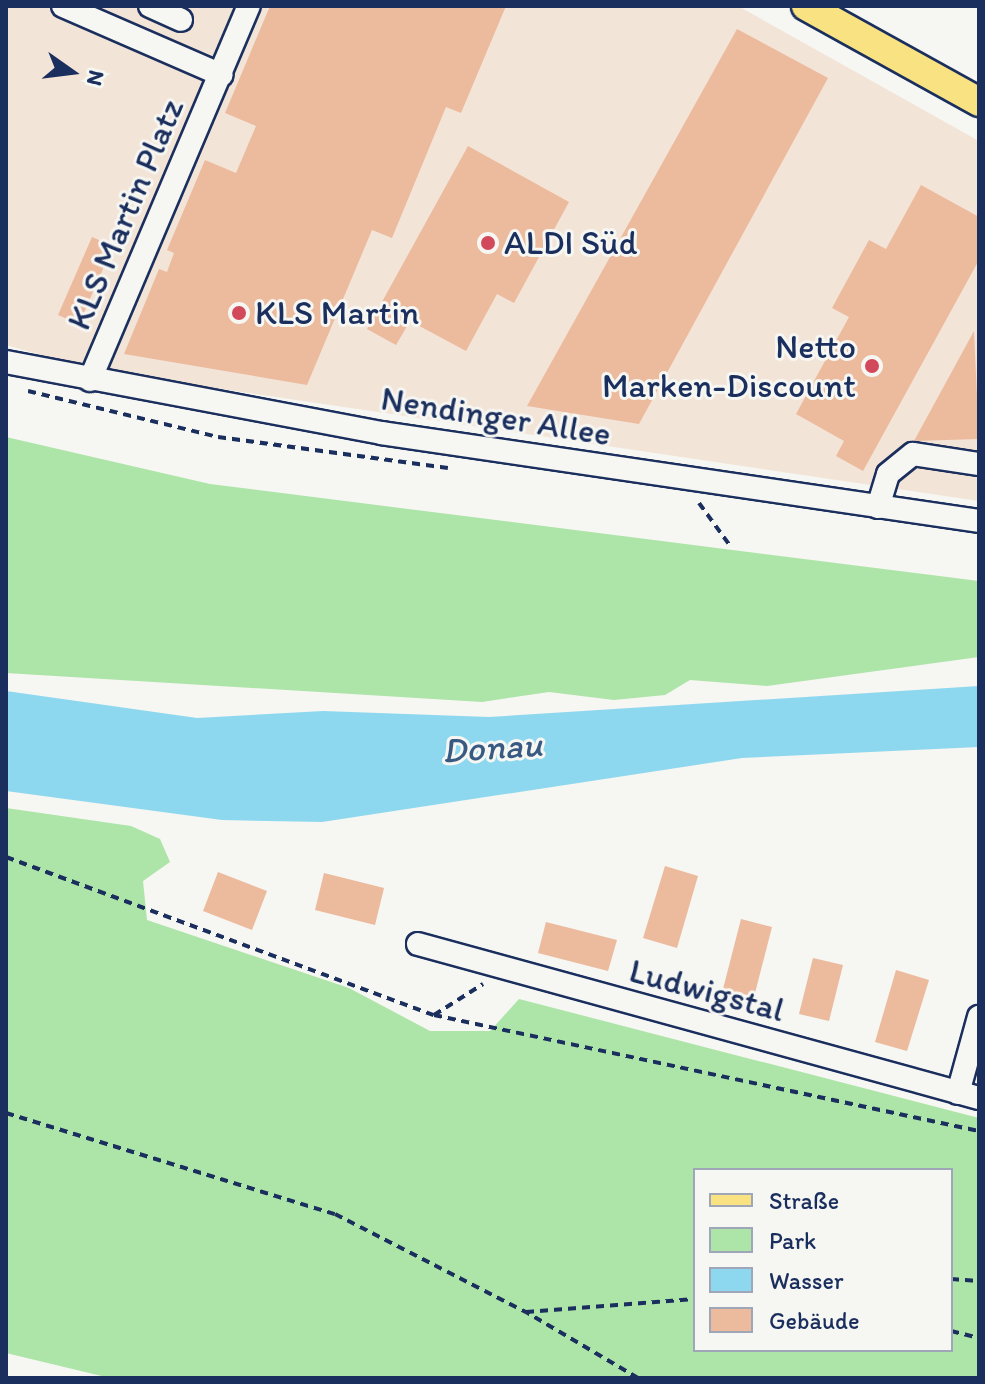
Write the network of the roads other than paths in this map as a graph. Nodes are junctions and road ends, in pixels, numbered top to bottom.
1 (63, 6) edge
2 (150, 6) edge
3 (249, 6) edge
4 (806, 6) edge
5 (181, 20) dead end
6 (222, 75) junction
7 (973, 91) edge
8 (6, 362) edge
9 (90, 380) junction
10 (979, 464) edge
11 (878, 507) junction
12 (979, 521) edge
13 (418, 944) dead end
14 (979, 1017) edge
15 (968, 1096) edge

1 - 6 street, KLS Martin Platz
2 - 5 street
3 - 6 street, KLS Martin Platz
4 - 7 main road
6 - 9 street, KLS Martin Platz
8 - 9 street, Nendinger Allee
9 - 11 street, Nendinger Allee
10 - 11 street
11 - 12 street, Nendinger Allee
13 - 15 street, Ludwigstal
14 - 15 street

